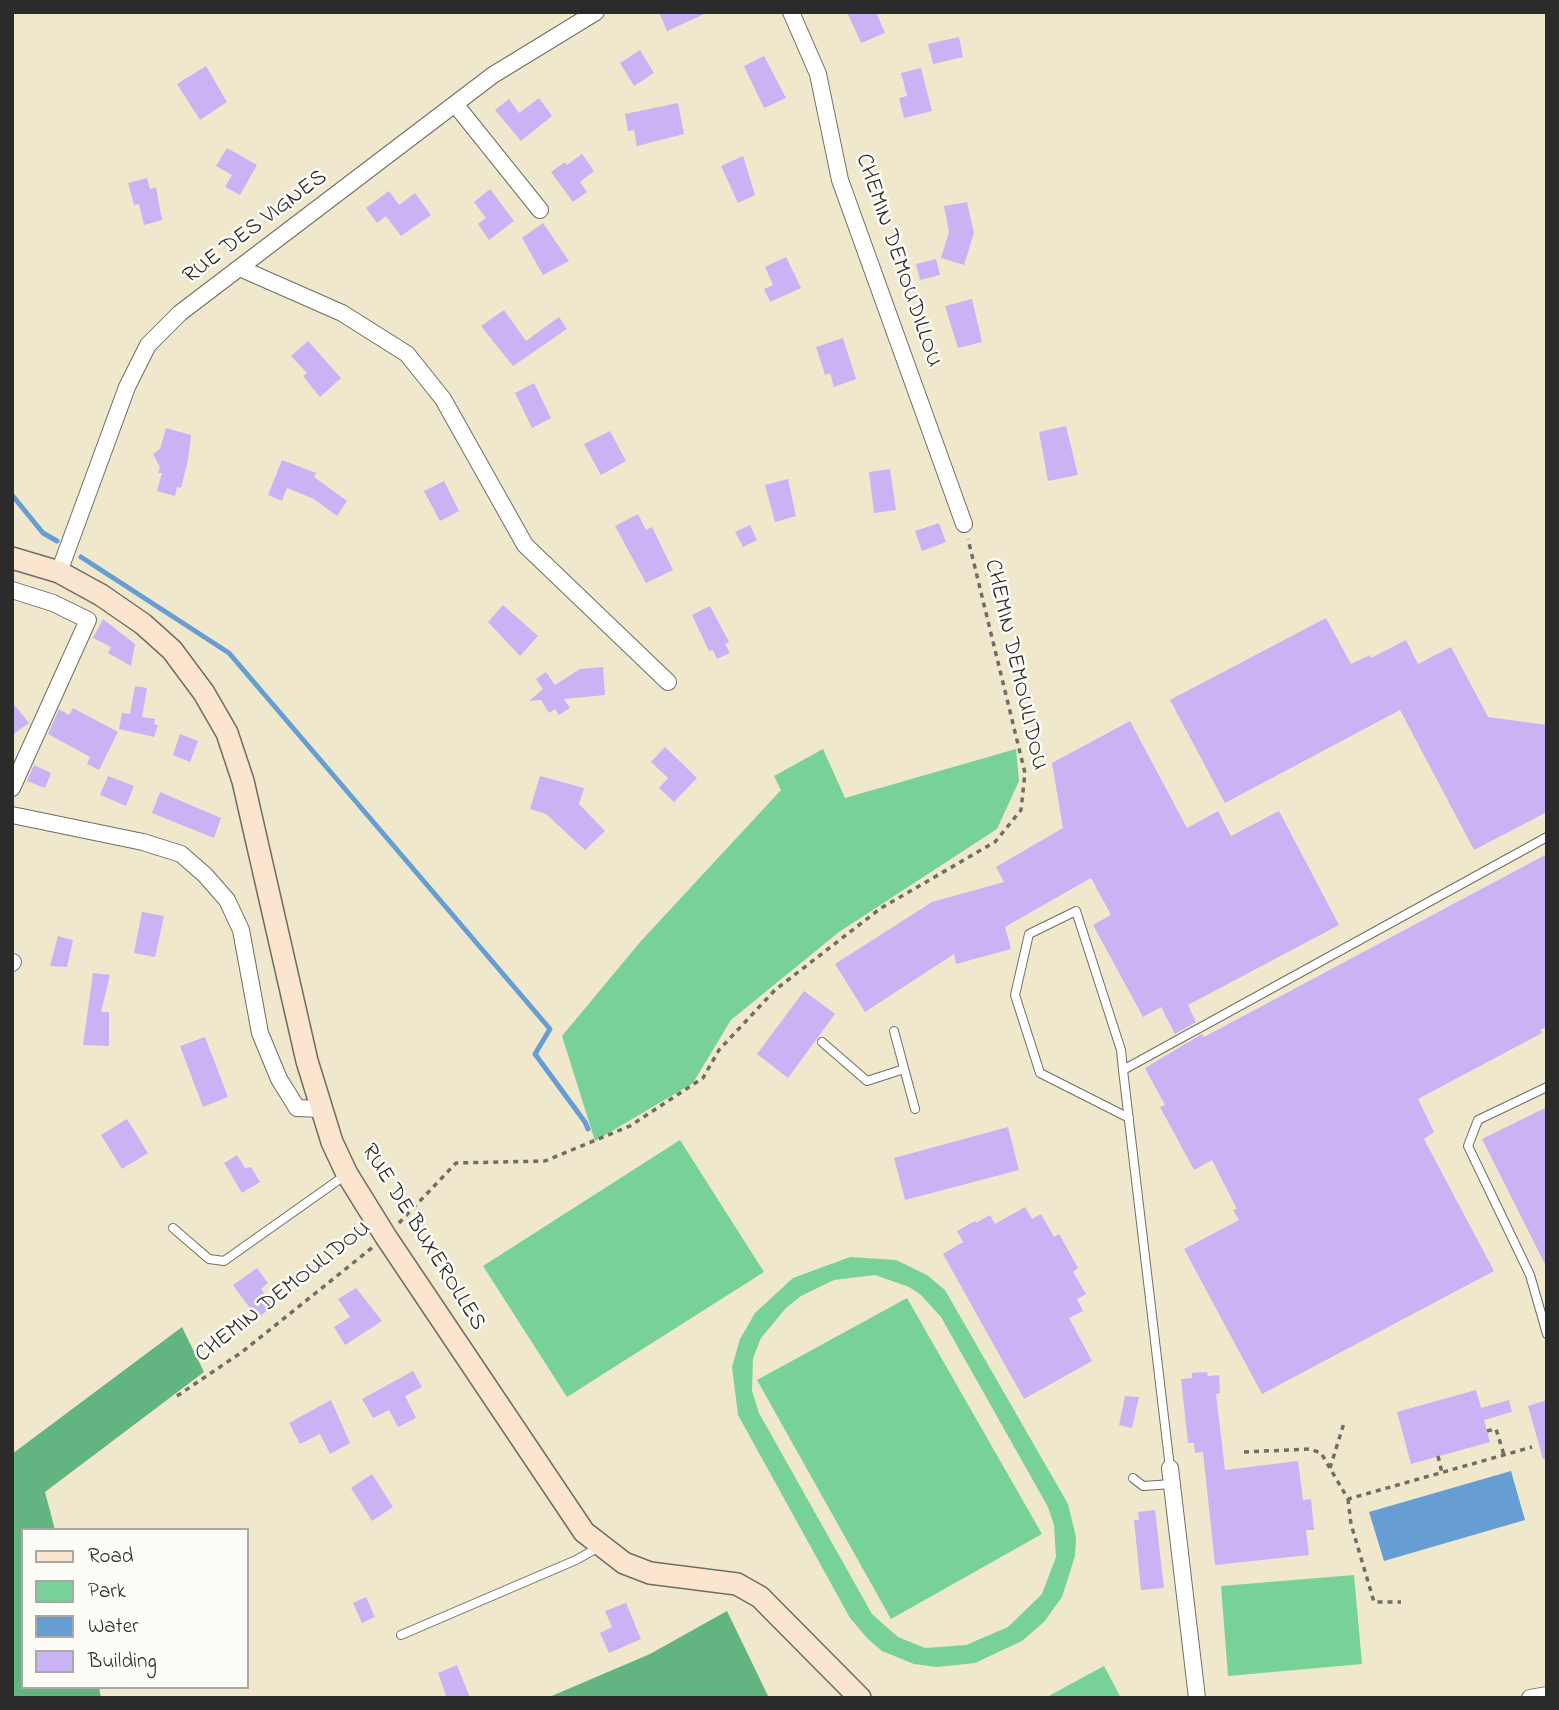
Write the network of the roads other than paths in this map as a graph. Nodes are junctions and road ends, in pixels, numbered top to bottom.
1 (596, 12) edge
2 (791, 12) edge
3 (455, 104) junction
4 (540, 210) dead end
5 (242, 269) junction
6 (964, 524) road end
7 (12, 558) edge
8 (58, 572) junction
9 (12, 590) edge
10 (667, 682) dead end
11 (12, 788) edge
12 (12, 815) edge
13 (1547, 837) edge
14 (894, 1031) dead end
15 (822, 1042) dead end
16 (904, 1069) junction
17 (1123, 1070) junction
18 (1547, 1087) edge
19 (321, 1109) junction
20 (915, 1109) dead end
21 (1129, 1118) junction
22 (347, 1174) junction
23 (173, 1228) dead end
24 (1547, 1334) edge
25 (1171, 1476) junction
26 (1133, 1478) dead end
27 (601, 1545) junction
28 (401, 1635) dead end
29 (1547, 1695) edge
30 (859, 1698) edge
31 (1197, 1698) edge
32 (1530, 1698) edge

1 - 3 street, RUE DES VIGNES
2 - 6 street, CHEMIN DEMOUDILLOU
3 - 4 street
3 - 5 street, RUE DES VIGNES
5 - 8 street, RUE DES VIGNES
5 - 10 street
7 - 8 street, RUE DE BUXEROLLES
8 - 19 street, RUE DE BUXEROLLES
9 - 11 street
12 - 19 street
13 - 17 lane
14 - 16 lane
15 - 16 lane
16 - 20 lane
17 - 21 lane
17 - 21 lane
18 - 24 lane
19 - 22 street, RUE DE BUXEROLLES
21 - 25 lane
22 - 23 lane
22 - 27 street, RUE DE BUXEROLLES
25 - 26 lane
25 - 31 street
27 - 28 lane
27 - 30 street, RUE DE BUXEROLLES
29 - 32 street

